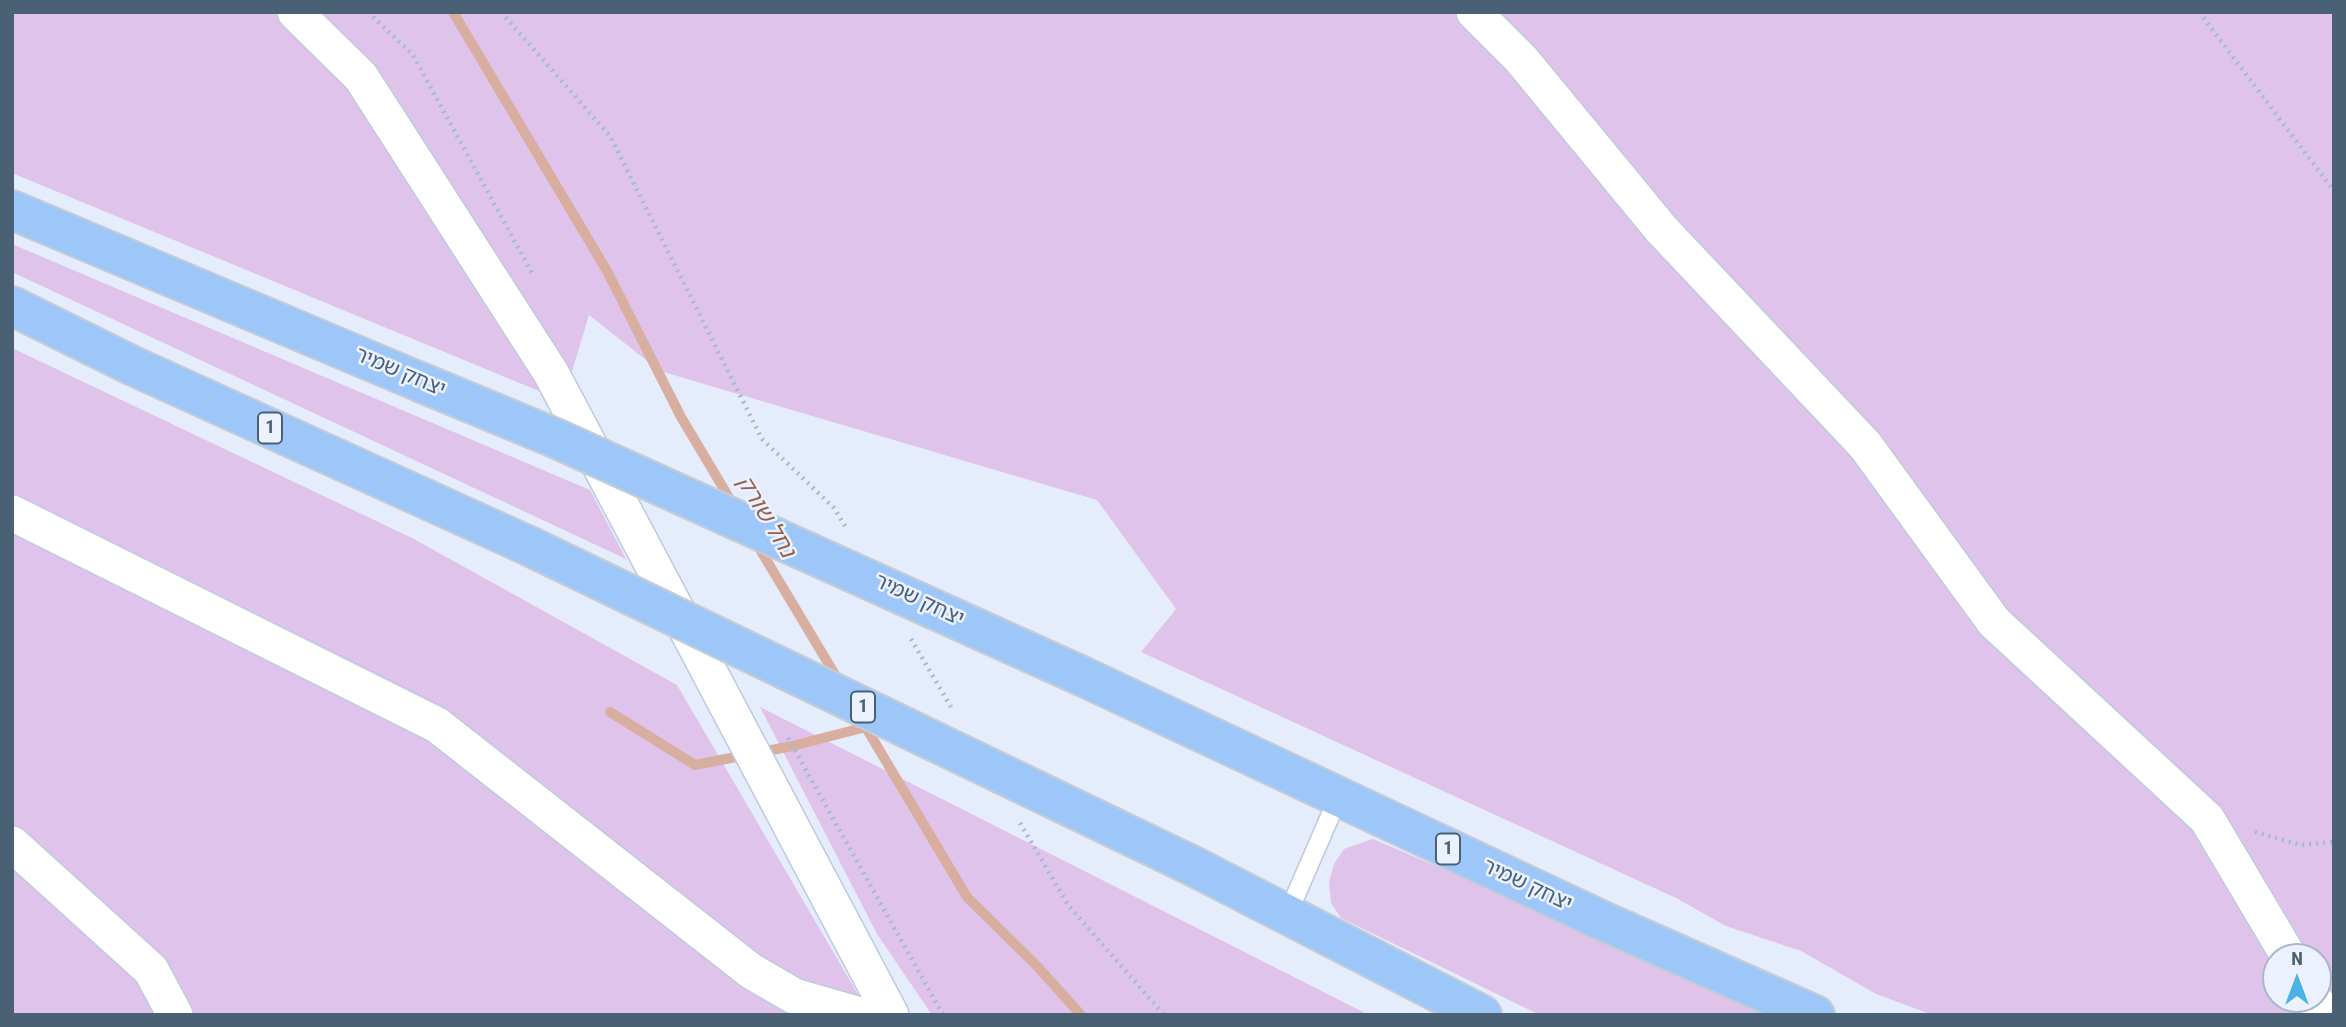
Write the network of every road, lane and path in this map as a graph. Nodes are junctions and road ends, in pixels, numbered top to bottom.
1 (295, 12) edge
2 (501, 12) edge
3 (1474, 12) edge
4 (2199, 12) edge
5 (2334, 191) edge
6 (12, 210) edge
7 (12, 306) edge
8 (12, 513) edge
9 (848, 532) dead end
10 (905, 628) dead end
11 (955, 713) dead end
12 (1338, 798) junction
13 (2207, 819) junction
14 (1018, 821) dead end
15 (2334, 842) edge
16 (12, 844) edge
17 (1288, 913) junction
18 (2281, 943) edge
19 (175, 1015) edge
20 (860, 1015) edge
21 (891, 1015) edge
22 (1164, 1015) edge
23 (1482, 1015) edge
24 (1815, 1015) edge

1 - 21 street
2 - 9 path
3 - 13 street
4 - 5 path
6 - 12 highway, יצחק שמיר / 1, bridge
7 - 17 highway, 1, bridge
8 - 20 street
10 - 11 path
12 - 17 lane
12 - 24 highway, יצחק שמיר / 1
13 - 15 path
13 - 18 street
14 - 22 path
16 - 19 street
17 - 23 highway, 1

